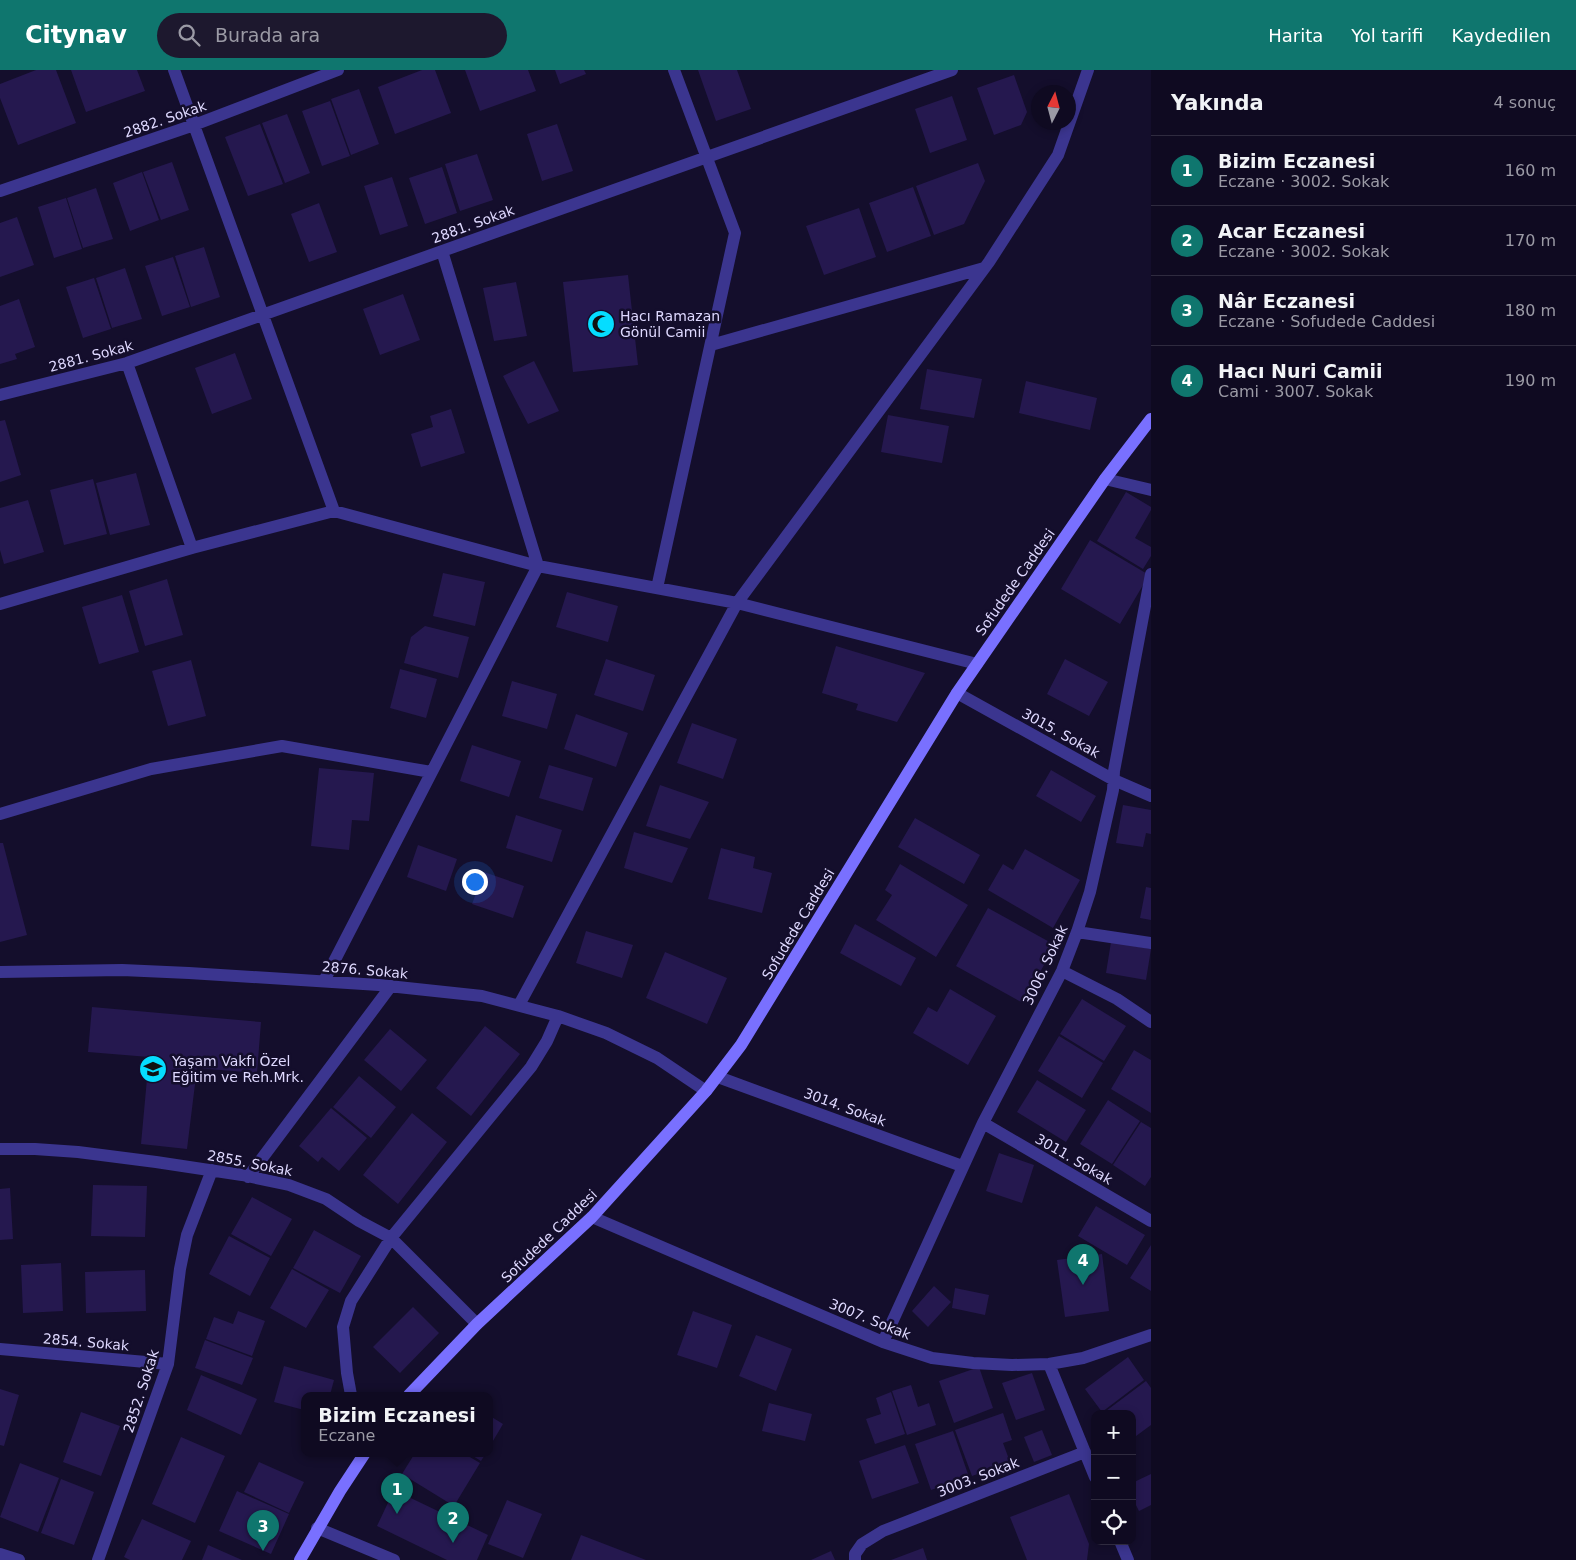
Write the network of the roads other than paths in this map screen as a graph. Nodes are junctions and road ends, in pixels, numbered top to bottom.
1 (174, 70) edge
2 (338, 70) edge
3 (674, 70) edge
4 (952, 70) edge
5 (1088, 70) edge
6 (194, 125) junction
7 (707, 157) junction
8 (0, 191) edge
9 (442, 251) junction
10 (984, 268) junction
11 (263, 314) junction
12 (711, 345) junction
13 (127, 363) junction
14 (0, 395) edge
15 (1151, 419) edge
16 (1105, 479) junction
17 (1151, 490) edge
18 (334, 511) junction
19 (192, 548) junction
20 (538, 566) junction
21 (1151, 574) edge
22 (657, 588) junction
23 (737, 603) junction
24 (0, 604) edge
25 (977, 664) junction
26 (957, 692) junction
27 (431, 772) junction
28 (1114, 780) junction
29 (1151, 796) edge
30 (0, 814) edge
31 (1077, 932) junction
32 (1151, 943) edge
33 (1062, 970) junction
34 (0, 972) edge
35 (324, 981) junction
36 (391, 986) junction
37 (518, 1005) junction
38 (558, 1016) junction
39 (1151, 1022) edge
40 (718, 1077) junction
41 (706, 1092) junction
42 (983, 1123) junction
43 (0, 1149) edge
44 (962, 1166) junction
45 (212, 1170) junction
46 (248, 1176) junction
47 (592, 1217) junction
48 (1151, 1221) edge
49 (390, 1238) junction
50 (477, 1324) junction
51 (1151, 1335) edge
52 (883, 1342) junction
53 (0, 1349) edge
54 (168, 1364) junction
55 (1049, 1364) junction
56 (350, 1392) edge
57 (412, 1392) edge
58 (1085, 1452) junction
59 (362, 1457) edge
60 (1091, 1467) edge
61 (317, 1528) junction
62 (1122, 1545) edge
63 (0, 1554) edge
64 (19, 1560) edge
65 (98, 1560) edge
66 (300, 1560) edge
67 (394, 1560) edge
68 (855, 1560) edge
69 (1128, 1560) edge

1 - 6 street
2 - 6 street, 2882. Sokak
3 - 7 street
4 - 7 street, 2881. Sokak
5 - 10 street
6 - 8 street, 2882. Sokak
6 - 11 street
7 - 9 street, 2881. Sokak
7 - 12 street
9 - 11 street, 2881. Sokak
9 - 20 street
10 - 12 street
10 - 23 street
11 - 13 street, 2881. Sokak
11 - 18 street
12 - 22 street
13 - 14 street, 2881. Sokak
13 - 19 street
15 - 16 main road, Sofudede Caddesi
16 - 17 street
16 - 25 main road, Sofudede Caddesi
18 - 19 street
18 - 20 street
19 - 24 street
20 - 22 street
20 - 27 street
21 - 28 street, 3006. Sokak
22 - 23 street
23 - 25 street
23 - 37 street
25 - 26 main road, Sofudede Caddesi
26 - 28 street, 3015. Sokak
26 - 40 main road, Sofudede Caddesi
27 - 30 street
27 - 35 street
28 - 29 street, 3015. Sokak
28 - 31 street, 3006. Sokak
31 - 32 street
31 - 33 street, 3006. Sokak
33 - 39 street
33 - 42 street, 3006. Sokak
34 - 35 street, 2876. Sokak
35 - 36 street, 2876. Sokak
36 - 37 street, 2876. Sokak
36 - 46 street
37 - 38 street, 2876. Sokak
38 - 41 street, 2876. Sokak
38 - 49 street
40 - 41 main road, Sofudede Caddesi
40 - 44 street, 3014. Sokak
41 - 47 main road, Sofudede Caddesi
42 - 44 street, 3006. Sokak
42 - 48 street, 3011. Sokak
43 - 45 street, 2855. Sokak
44 - 52 street, 3006. Sokak
45 - 46 street, 2855. Sokak
45 - 54 street, 2852. Sokak
46 - 49 street, 2855. Sokak
47 - 50 main road, Sofudede Caddesi
47 - 52 street, 3007. Sokak
49 - 50 street, 2855. Sokak
49 - 56 street
50 - 57 main road, Sofudede Caddesi
51 - 55 street, 3007. Sokak
52 - 55 street, 3007. Sokak
53 - 54 street, 2854. Sokak
54 - 65 street, 2852. Sokak
55 - 58 street
58 - 60 street
58 - 68 street, 3003. Sokak
59 - 61 main road
61 - 66 main road
61 - 67 street
62 - 69 street
63 - 64 street

